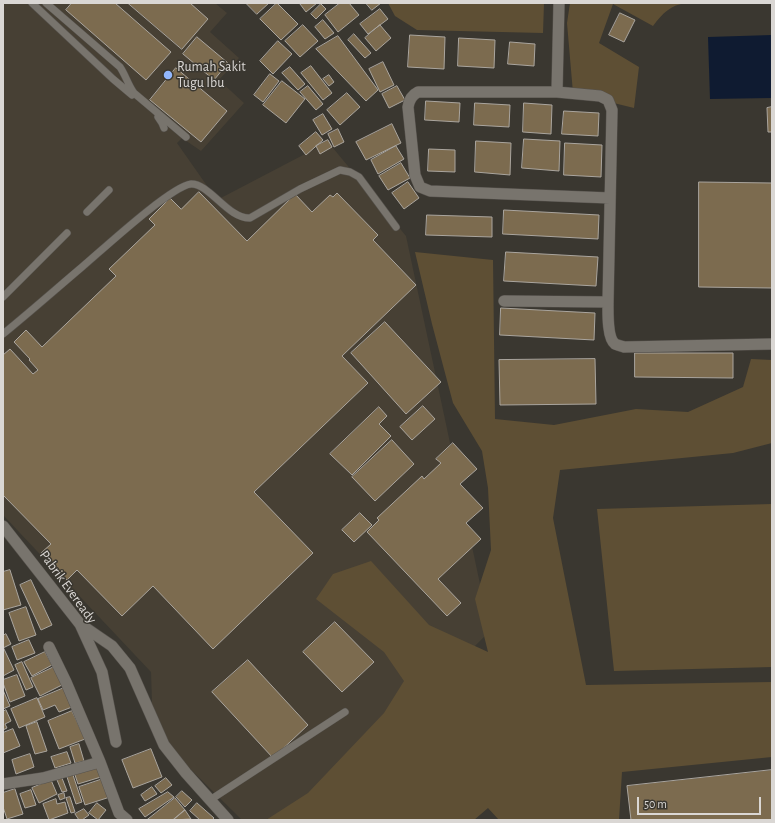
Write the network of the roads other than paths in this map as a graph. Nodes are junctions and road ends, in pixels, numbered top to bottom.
1 (32, 3) edge
2 (46, 3) edge
3 (559, 3) edge
4 (557, 92) junction
5 (164, 128) dead end
6 (186, 137) dead end
7 (109, 190) dead end
8 (610, 198) junction
9 (87, 212) dead end
10 (396, 227) dead end
11 (67, 232) dead end
12 (3, 297) edge
13 (504, 301) dead end
14 (608, 302) junction
15 (3, 334) edge
16 (772, 344) edge
17 (3, 526) edge
18 (80, 624) junction
19 (49, 647) dead end
20 (345, 712) dead end
21 (116, 742) dead end
22 (100, 762) junction
23 (3, 784) edge
24 (210, 800) junction
25 (127, 820) edge
26 (228, 820) edge

1 - 5 lane
2 - 6 lane
3 - 4 street
4 - 8 street
4 - 8 street
7 - 9 lane
8 - 14 street
10 - 15 lane
11 - 12 lane
13 - 14 street
14 - 16 street
17 - 18 street, Pabrik Eveready
18 - 21 street, Pabrik Eveready
18 - 24 street
19 - 22 street
20 - 24 lane
22 - 23 street
22 - 25 street
24 - 26 street

